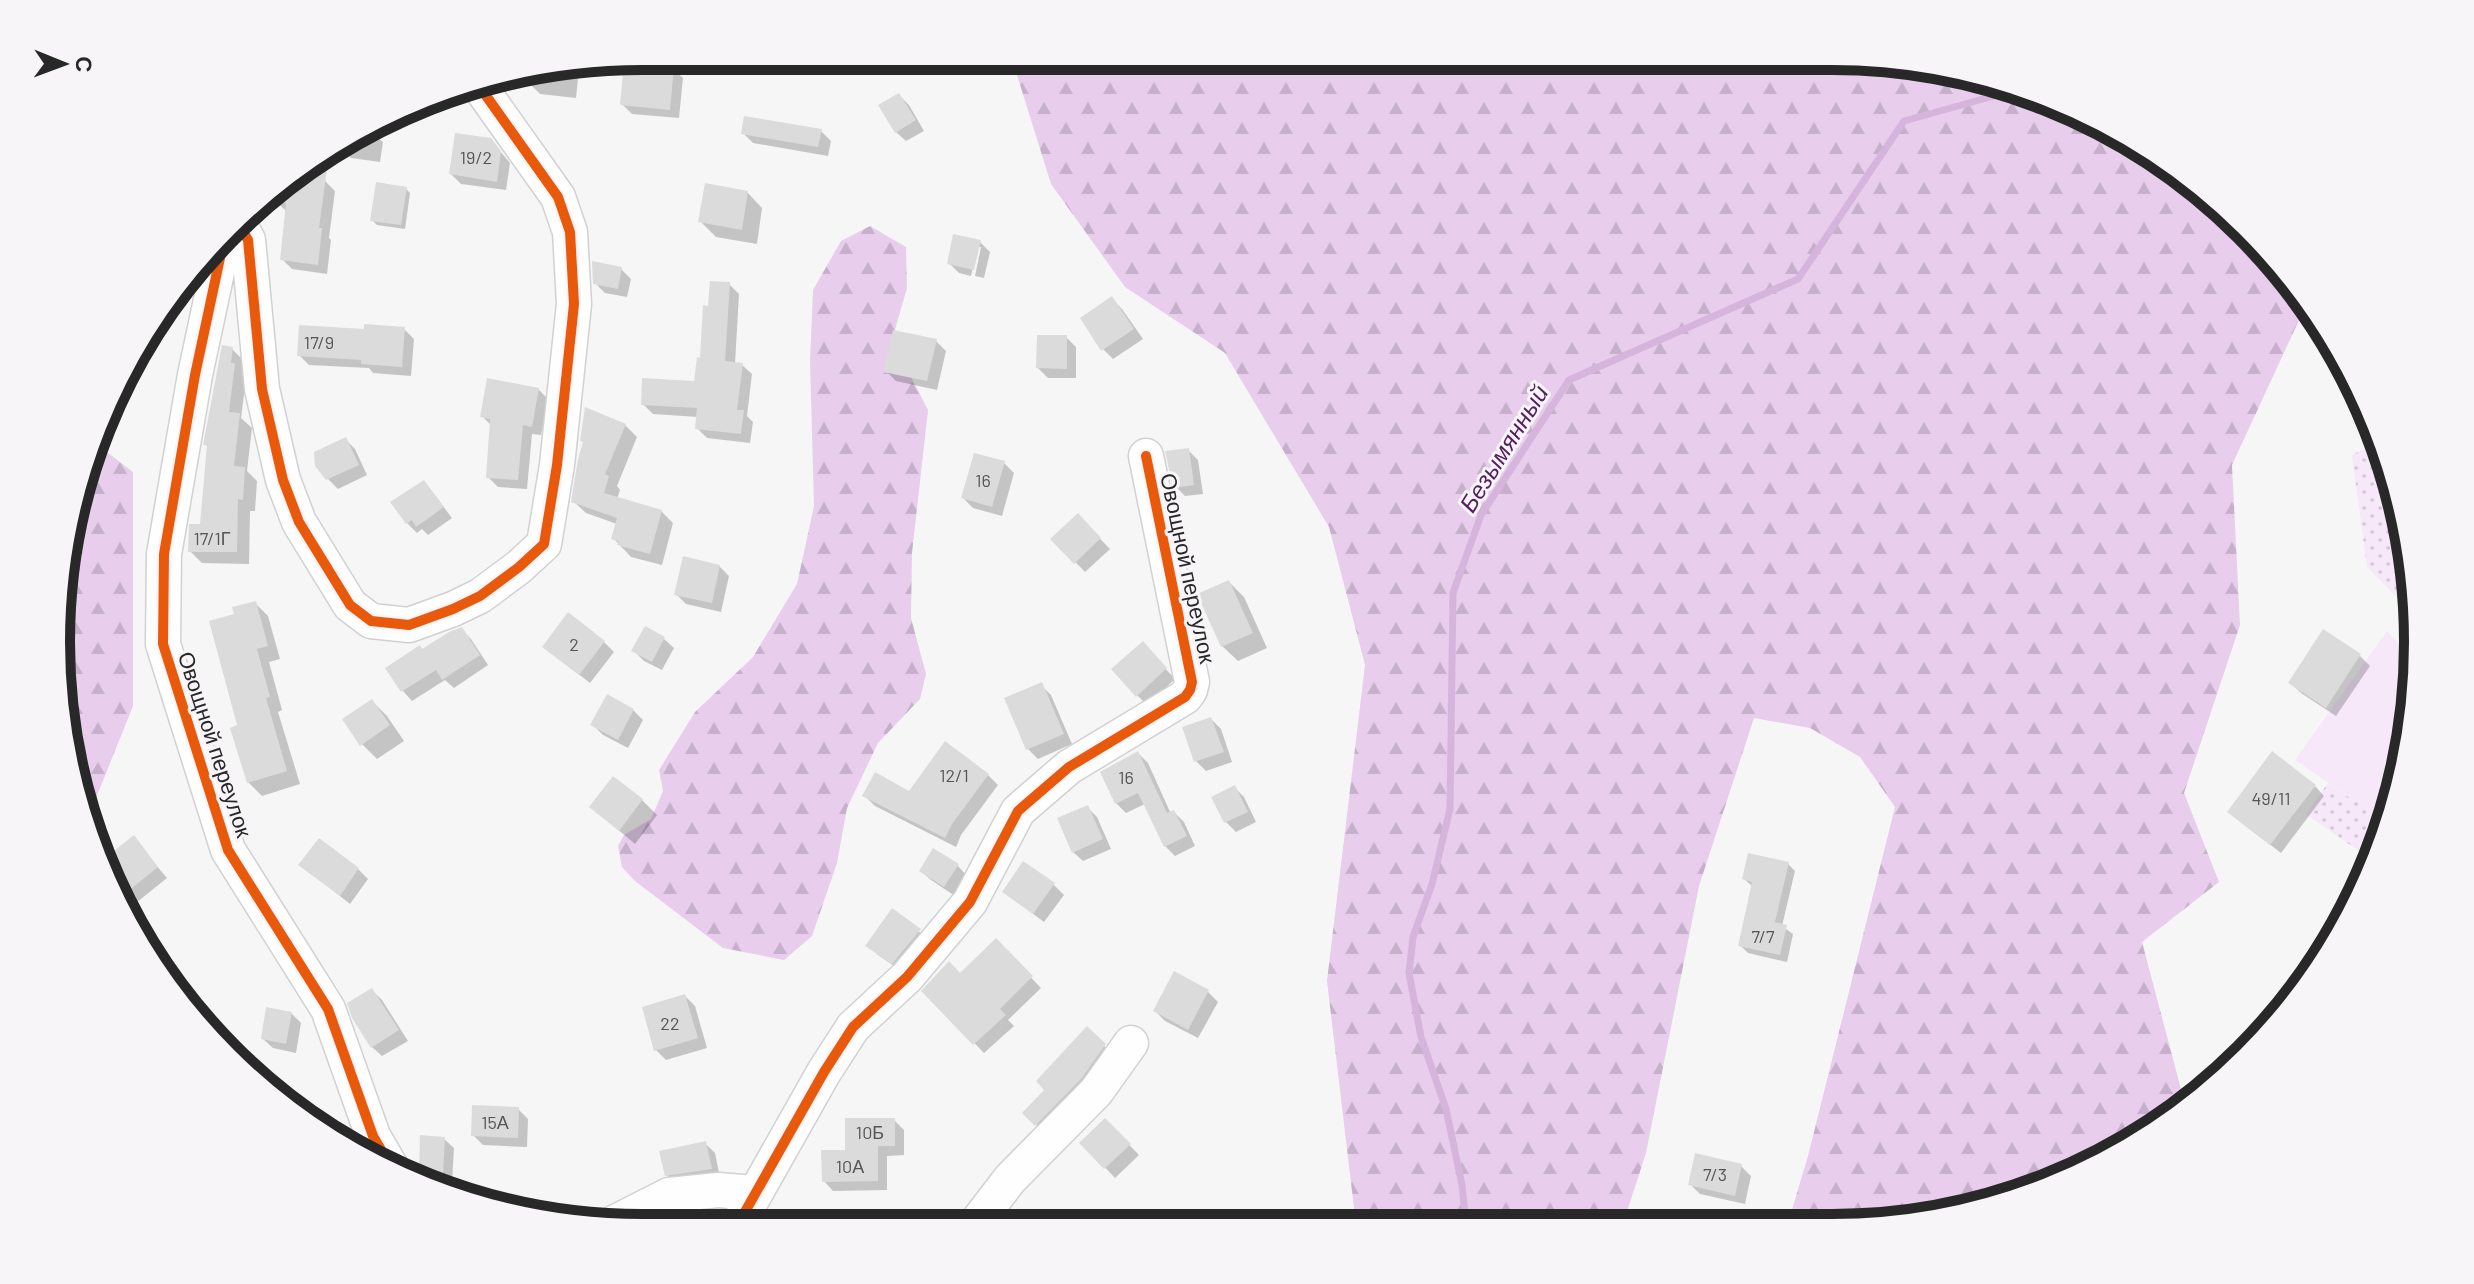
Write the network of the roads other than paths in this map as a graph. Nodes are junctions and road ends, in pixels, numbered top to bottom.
1 (484, 92) edge
2 (244, 232) edge
3 (220, 256) edge
4 (1146, 456) dead end
5 (1131, 1043) dead end
6 (382, 1151) edge
7 (755, 1193) junction
8 (632, 1214) edge
9 (744, 1214) edge
10 (983, 1214) edge

1 - 2 street
3 - 6 street, Овощной переулок
4 - 7 street, Овощной переулок
5 - 10 street
7 - 8 street
7 - 9 street, Овощной переулок

